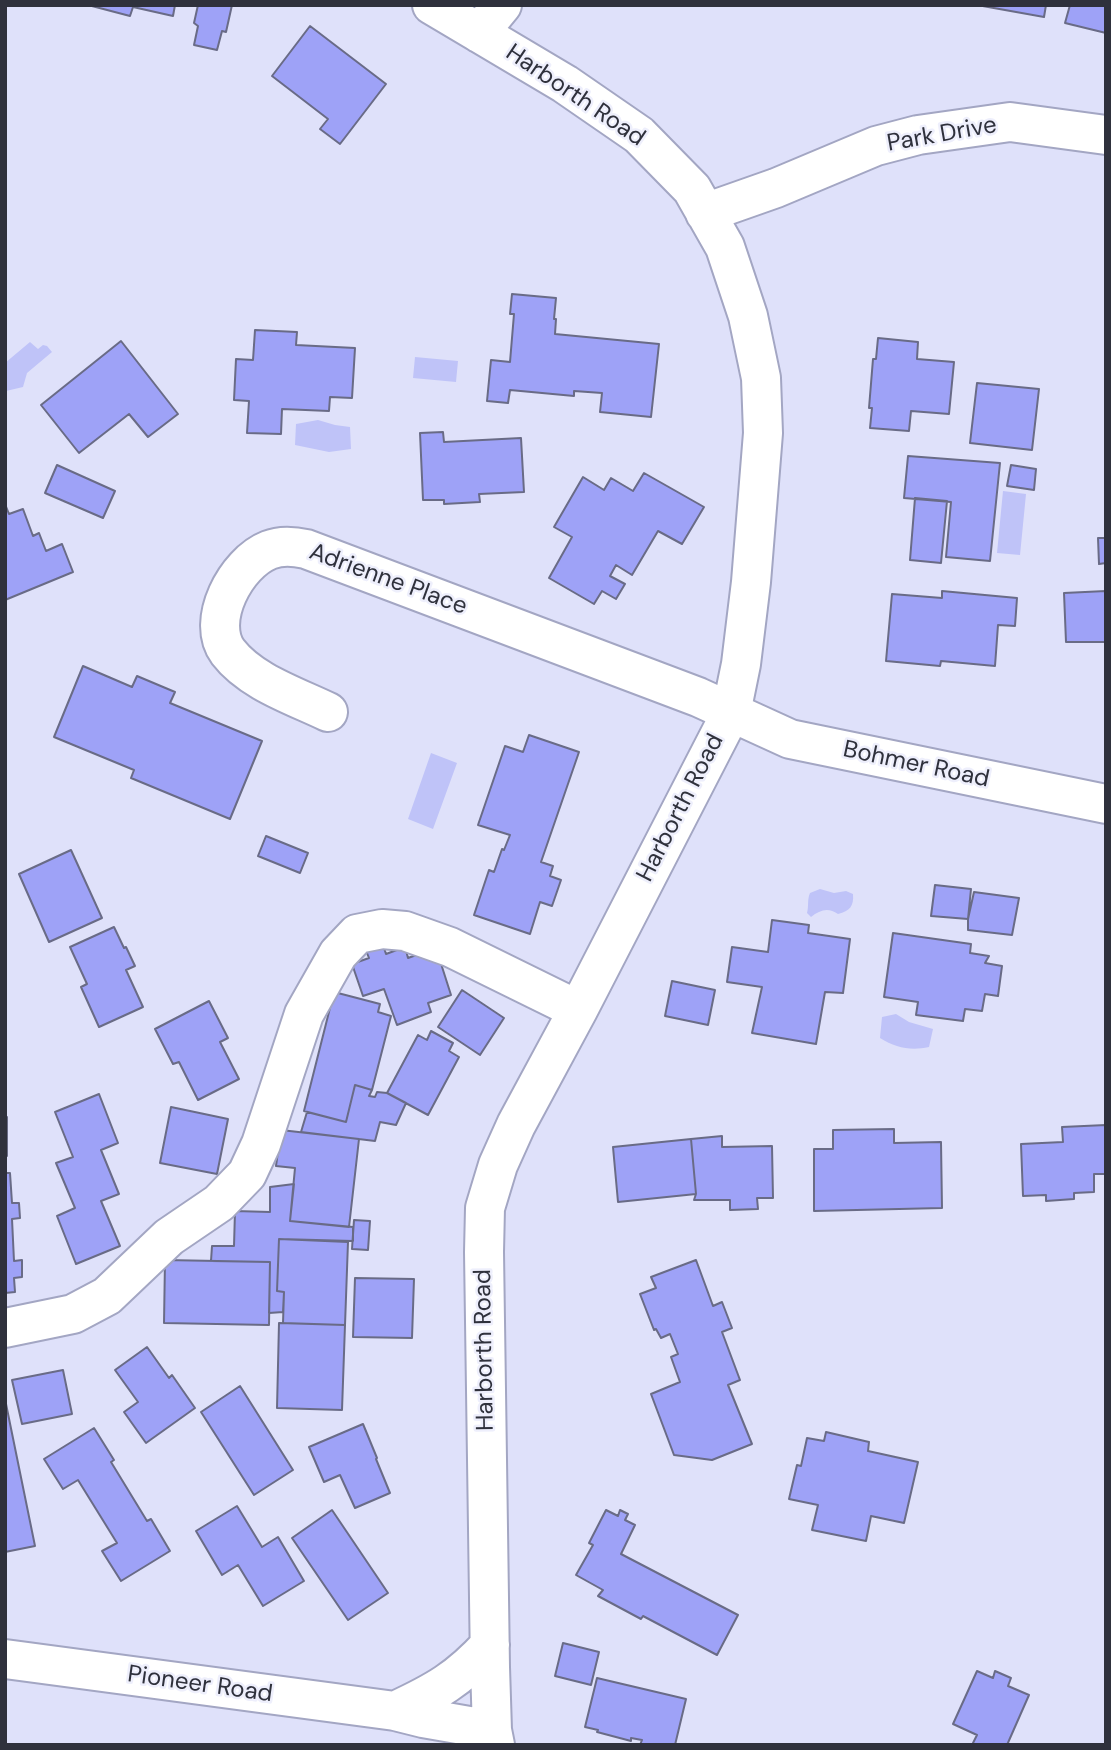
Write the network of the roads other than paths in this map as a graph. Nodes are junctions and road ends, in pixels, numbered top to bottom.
1 (432, 5) edge
2 (491, 19) edge
3 (1106, 135) edge
4 (705, 213) junction
5 (328, 712) dead end
6 (731, 713) junction
7 (1106, 804) edge
8 (578, 1010) junction
9 (5, 1328) edge
10 (490, 1645) junction
11 (5, 1660) edge
12 (395, 1711) junction
13 (494, 1737) edge

1 - 2 street, Harborth Road
2 - 4 street, Harborth Road
3 - 4 street, Park Drive
4 - 6 street, Harborth Road
5 - 6 street, Adrienne Place
6 - 7 street, Bohmer Road
6 - 8 street, Harborth Road
8 - 9 street
8 - 10 street, Harborth Road
10 - 12 street
10 - 13 street, Harborth Road
11 - 12 street, Pioneer Road
12 - 13 street, Pioneer Road

